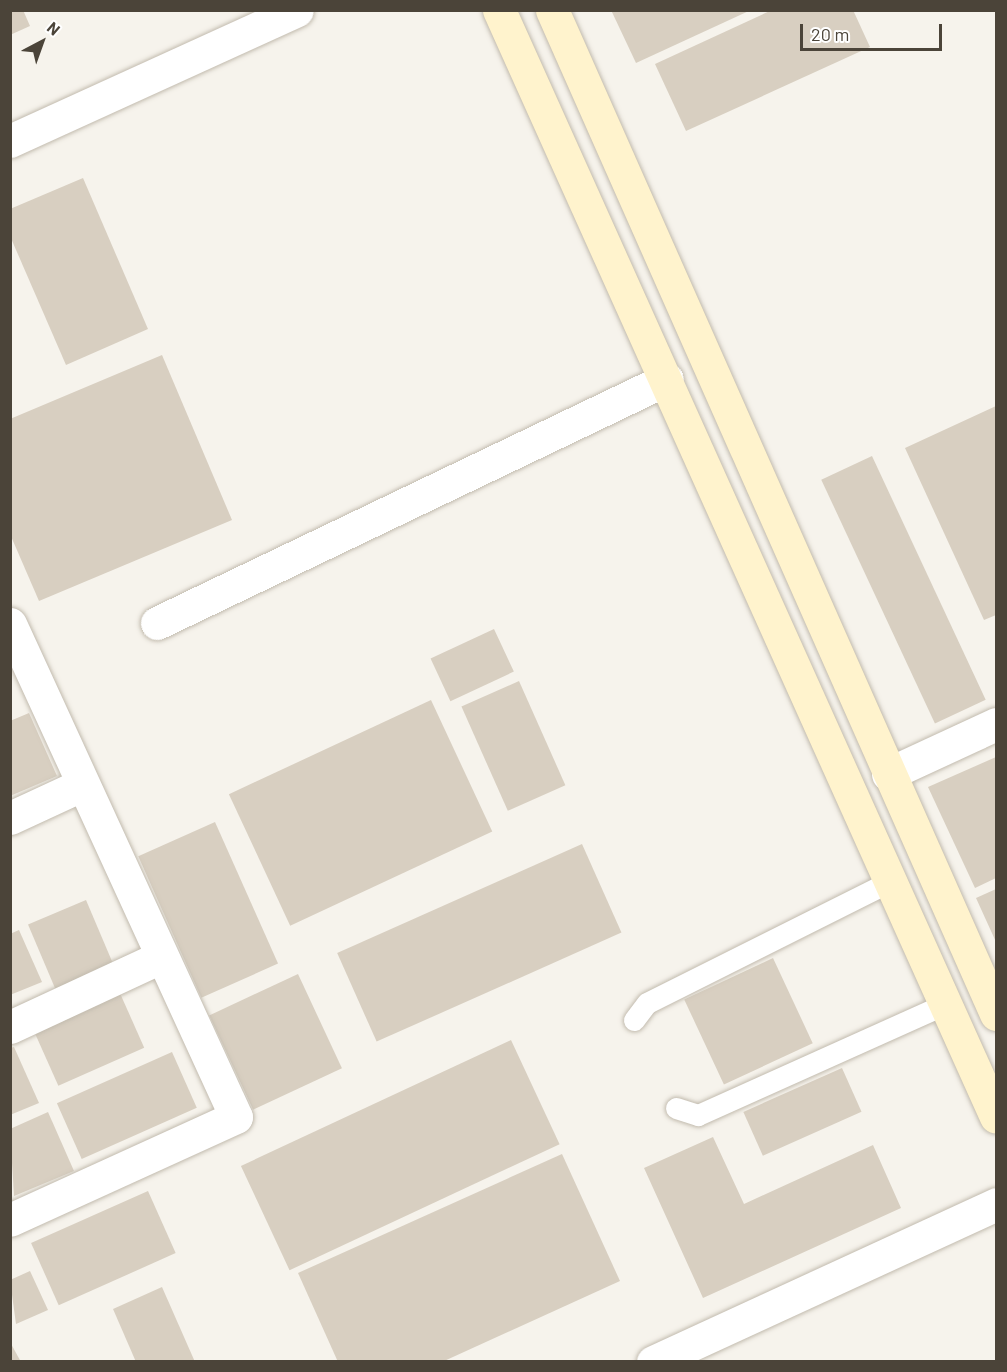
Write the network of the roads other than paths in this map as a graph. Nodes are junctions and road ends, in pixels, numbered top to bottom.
1 (499, 10) edge
2 (552, 10) edge
3 (289, 12) edge
4 (10, 141) edge
5 (667, 379) junction
6 (157, 623) dead end
7 (10, 624) edge
8 (996, 724) edge
9 (888, 774) junction
10 (81, 784) junction
11 (10, 818) edge
12 (893, 880) junction
13 (161, 957) junction
14 (947, 1004) junction
15 (996, 1014) edge
16 (633, 1020) dead end
17 (10, 1027) edge
18 (676, 1108) dead end
19 (996, 1117) edge
20 (996, 1204) edge
21 (10, 1220) edge
22 (653, 1362) edge

1 - 5 street
2 - 9 street
3 - 4 street
5 - 6 street
5 - 12 street
7 - 10 street
8 - 9 street
9 - 15 street
10 - 11 street
10 - 13 street
12 - 14 street
12 - 16 lane
13 - 17 street
13 - 21 street
14 - 18 lane
14 - 19 street
20 - 22 street

